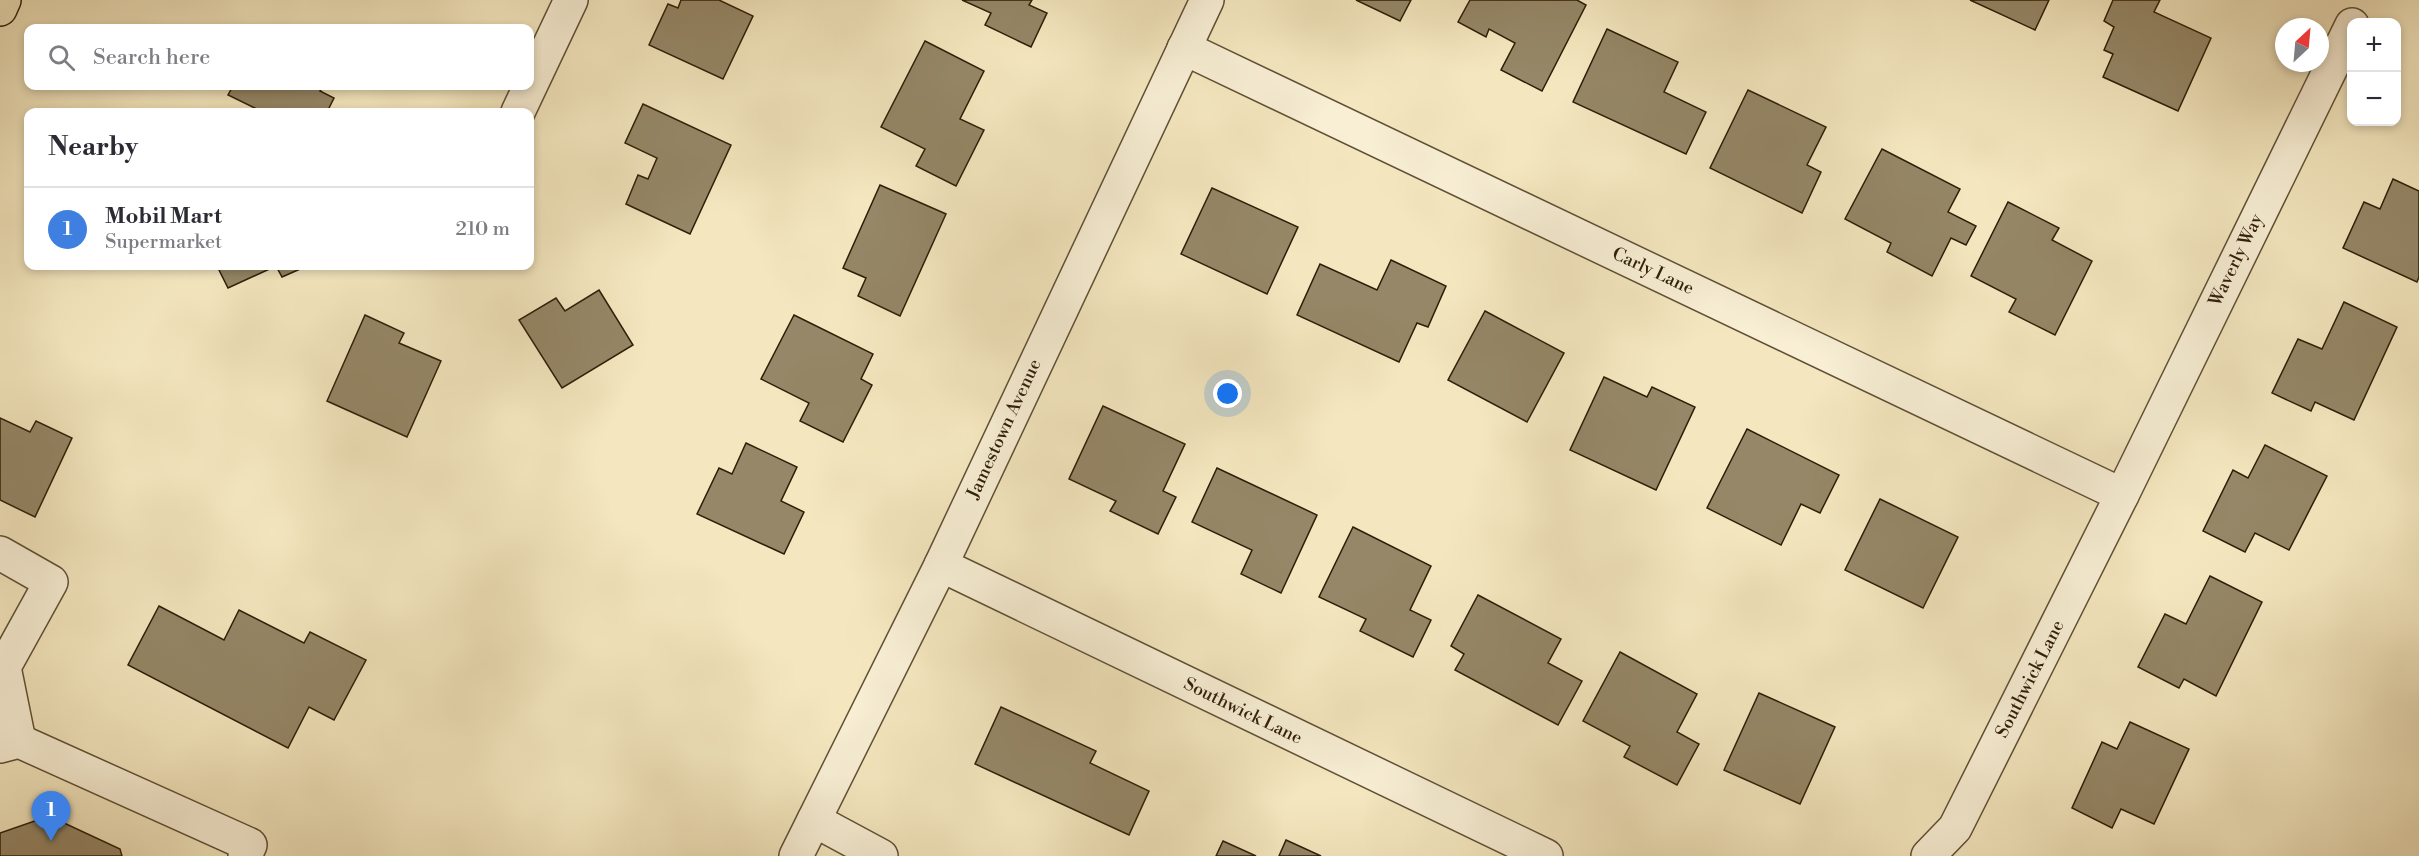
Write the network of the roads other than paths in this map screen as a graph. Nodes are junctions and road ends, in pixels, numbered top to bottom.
1 (4, 0) edge
2 (571, 0) edge
3 (1207, 0) edge
4 (2364, 0) edge
5 (0, 9) edge
6 (2355, 18) edge
7 (2347, 34) edge
8 (1184, 48) junction
9 (534, 78) edge
10 (528, 90) edge
11 (520, 108) edge
12 (2122, 495) junction
13 (0, 553) edge
14 (941, 565) junction
15 (9, 744) edge
16 (814, 820) junction
17 (245, 856) edge
18 (796, 856) edge
19 (881, 856) edge
20 (1546, 856) edge
21 (1929, 856) edge

1 - 5 main road
2 - 9 street
3 - 8 street, Jamestown Avenue
4 - 6 street, Waverly Way
7 - 12 street, Waverly Way
8 - 12 street, Carly Lane
8 - 14 street, Jamestown Avenue
10 - 11 street
12 - 21 street, Southwick Lane
13 - 15 street
14 - 16 street, Jamestown Avenue
14 - 20 street, Southwick Lane
15 - 17 street
16 - 18 street, Jamestown Avenue
16 - 19 street

